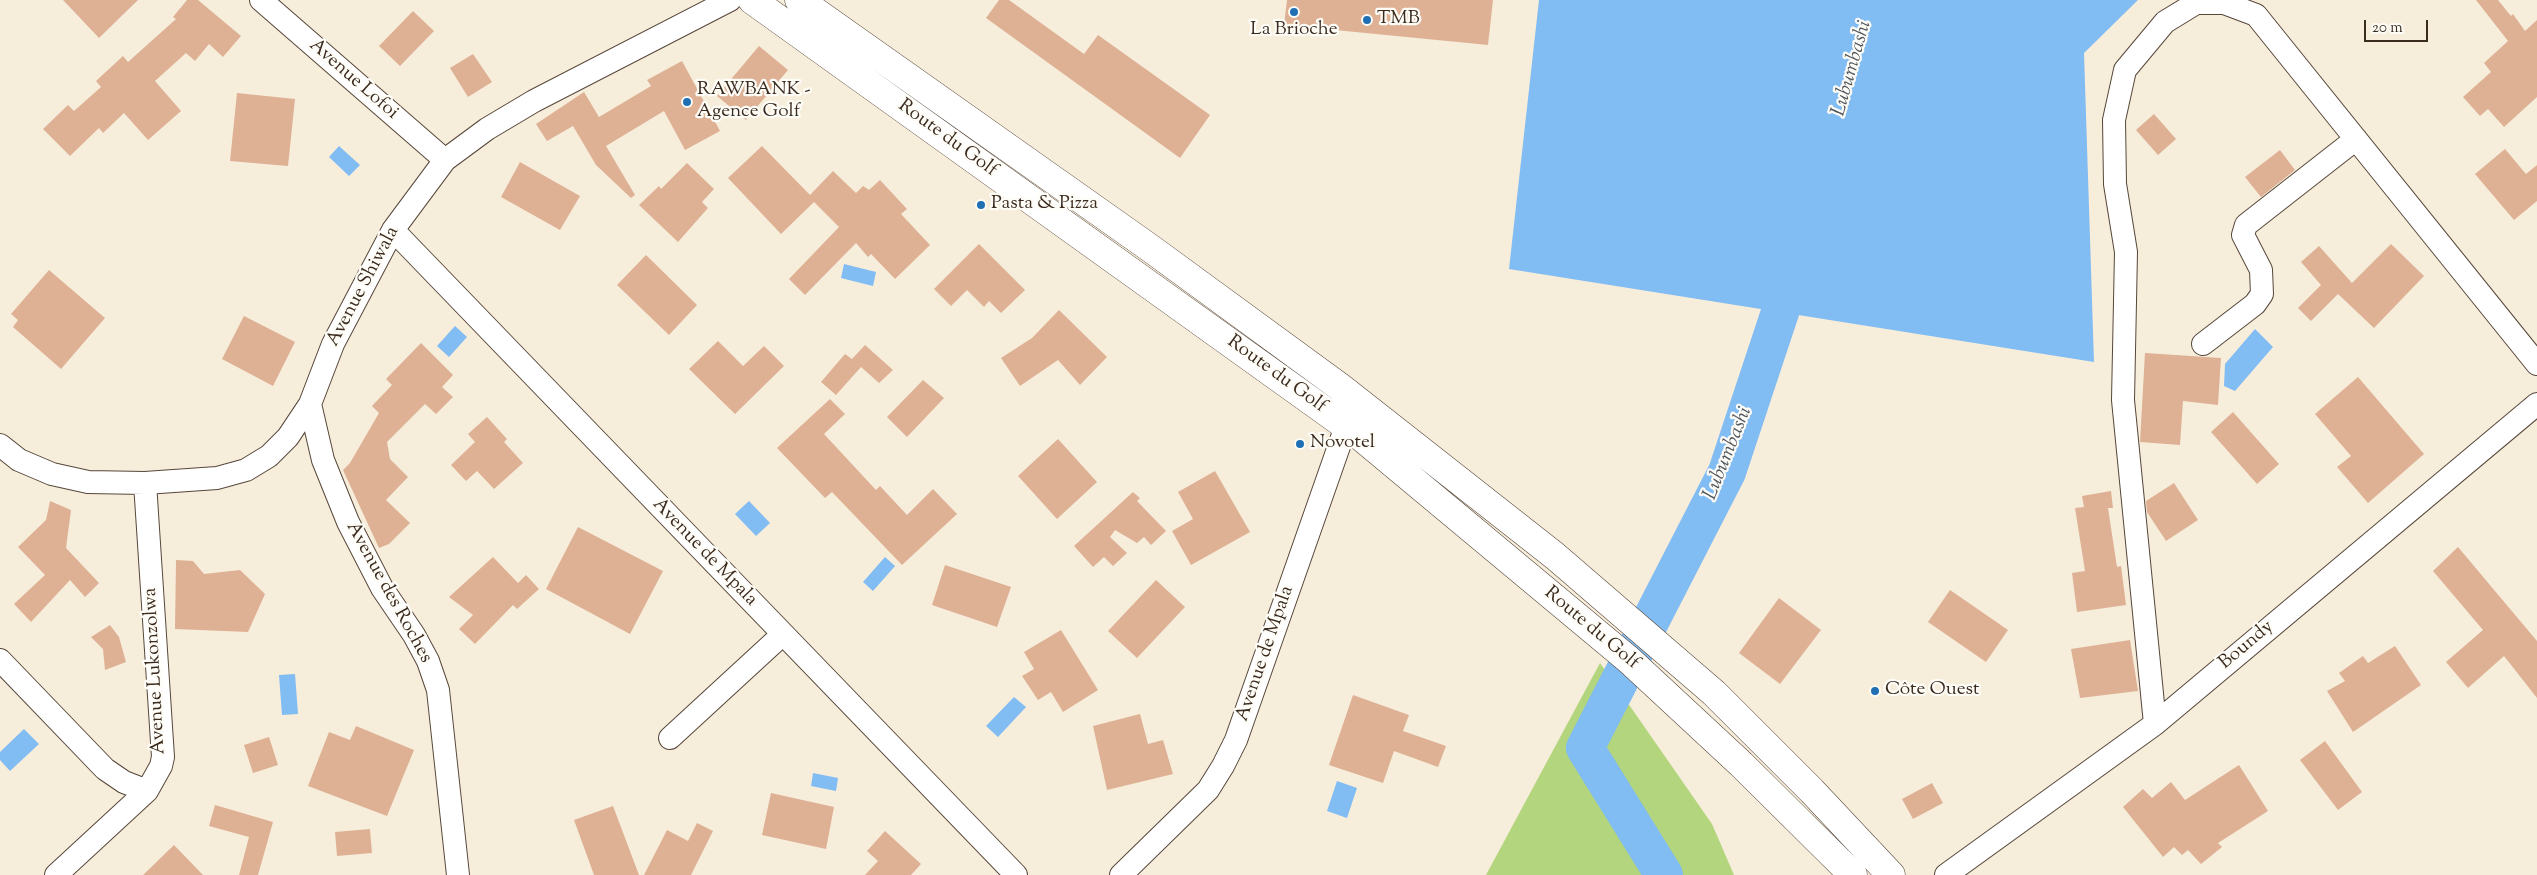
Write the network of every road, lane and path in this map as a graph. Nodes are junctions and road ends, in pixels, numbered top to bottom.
1 (261, 0) edge
2 (730, 0) edge
3 (752, 0) edge
4 (798, 0) edge
5 (862, 43) junction
6 (846, 66) junction
7 (2356, 139) junction
8 (445, 160) junction
9 (393, 230) junction
10 (2203, 344) dead end
11 (2537, 364) edge
12 (1355, 400) junction
13 (310, 404) junction
14 (2537, 404) edge
15 (1346, 426) junction
16 (0, 445) edge
17 (145, 483) junction
18 (783, 634) junction
19 (0, 660) edge
20 (2155, 724) junction
21 (670, 738) dead end
22 (146, 791) junction
23 (56, 875) edge
24 (458, 875) edge
25 (1016, 875) edge
26 (1122, 875) edge
27 (1853, 875) edge
28 (1891, 875) edge
29 (1946, 875) edge

1 - 8 street, Avenue Lofoi
2 - 8 street, Avenue Shiwala
3 - 6 main road, Route du Golf
4 - 5 main road
5 - 6 main road
5 - 12 main road
6 - 15 main road, Route du Golf
7 - 10 street
7 - 11 street
7 - 20 street
8 - 9 street, Avenue Shiwala
9 - 13 street, Avenue Shiwala
9 - 18 street, Avenue de Mpala
12 - 15 street, Avenue de Mpala
12 - 28 main road
13 - 17 street, Avenue Shiwala
13 - 24 street, Avenue des Roches
14 - 20 street, Boundy
15 - 26 street, Avenue de Mpala
15 - 27 main road, Route du Golf
16 - 17 street, Avenue Shiwala
17 - 22 street, Avenue Lukonzolwa
18 - 21 street
18 - 25 street, Avenue de Mpala
19 - 22 street
20 - 29 street, Boundy
22 - 23 street, Avenue Lukonzolwa

